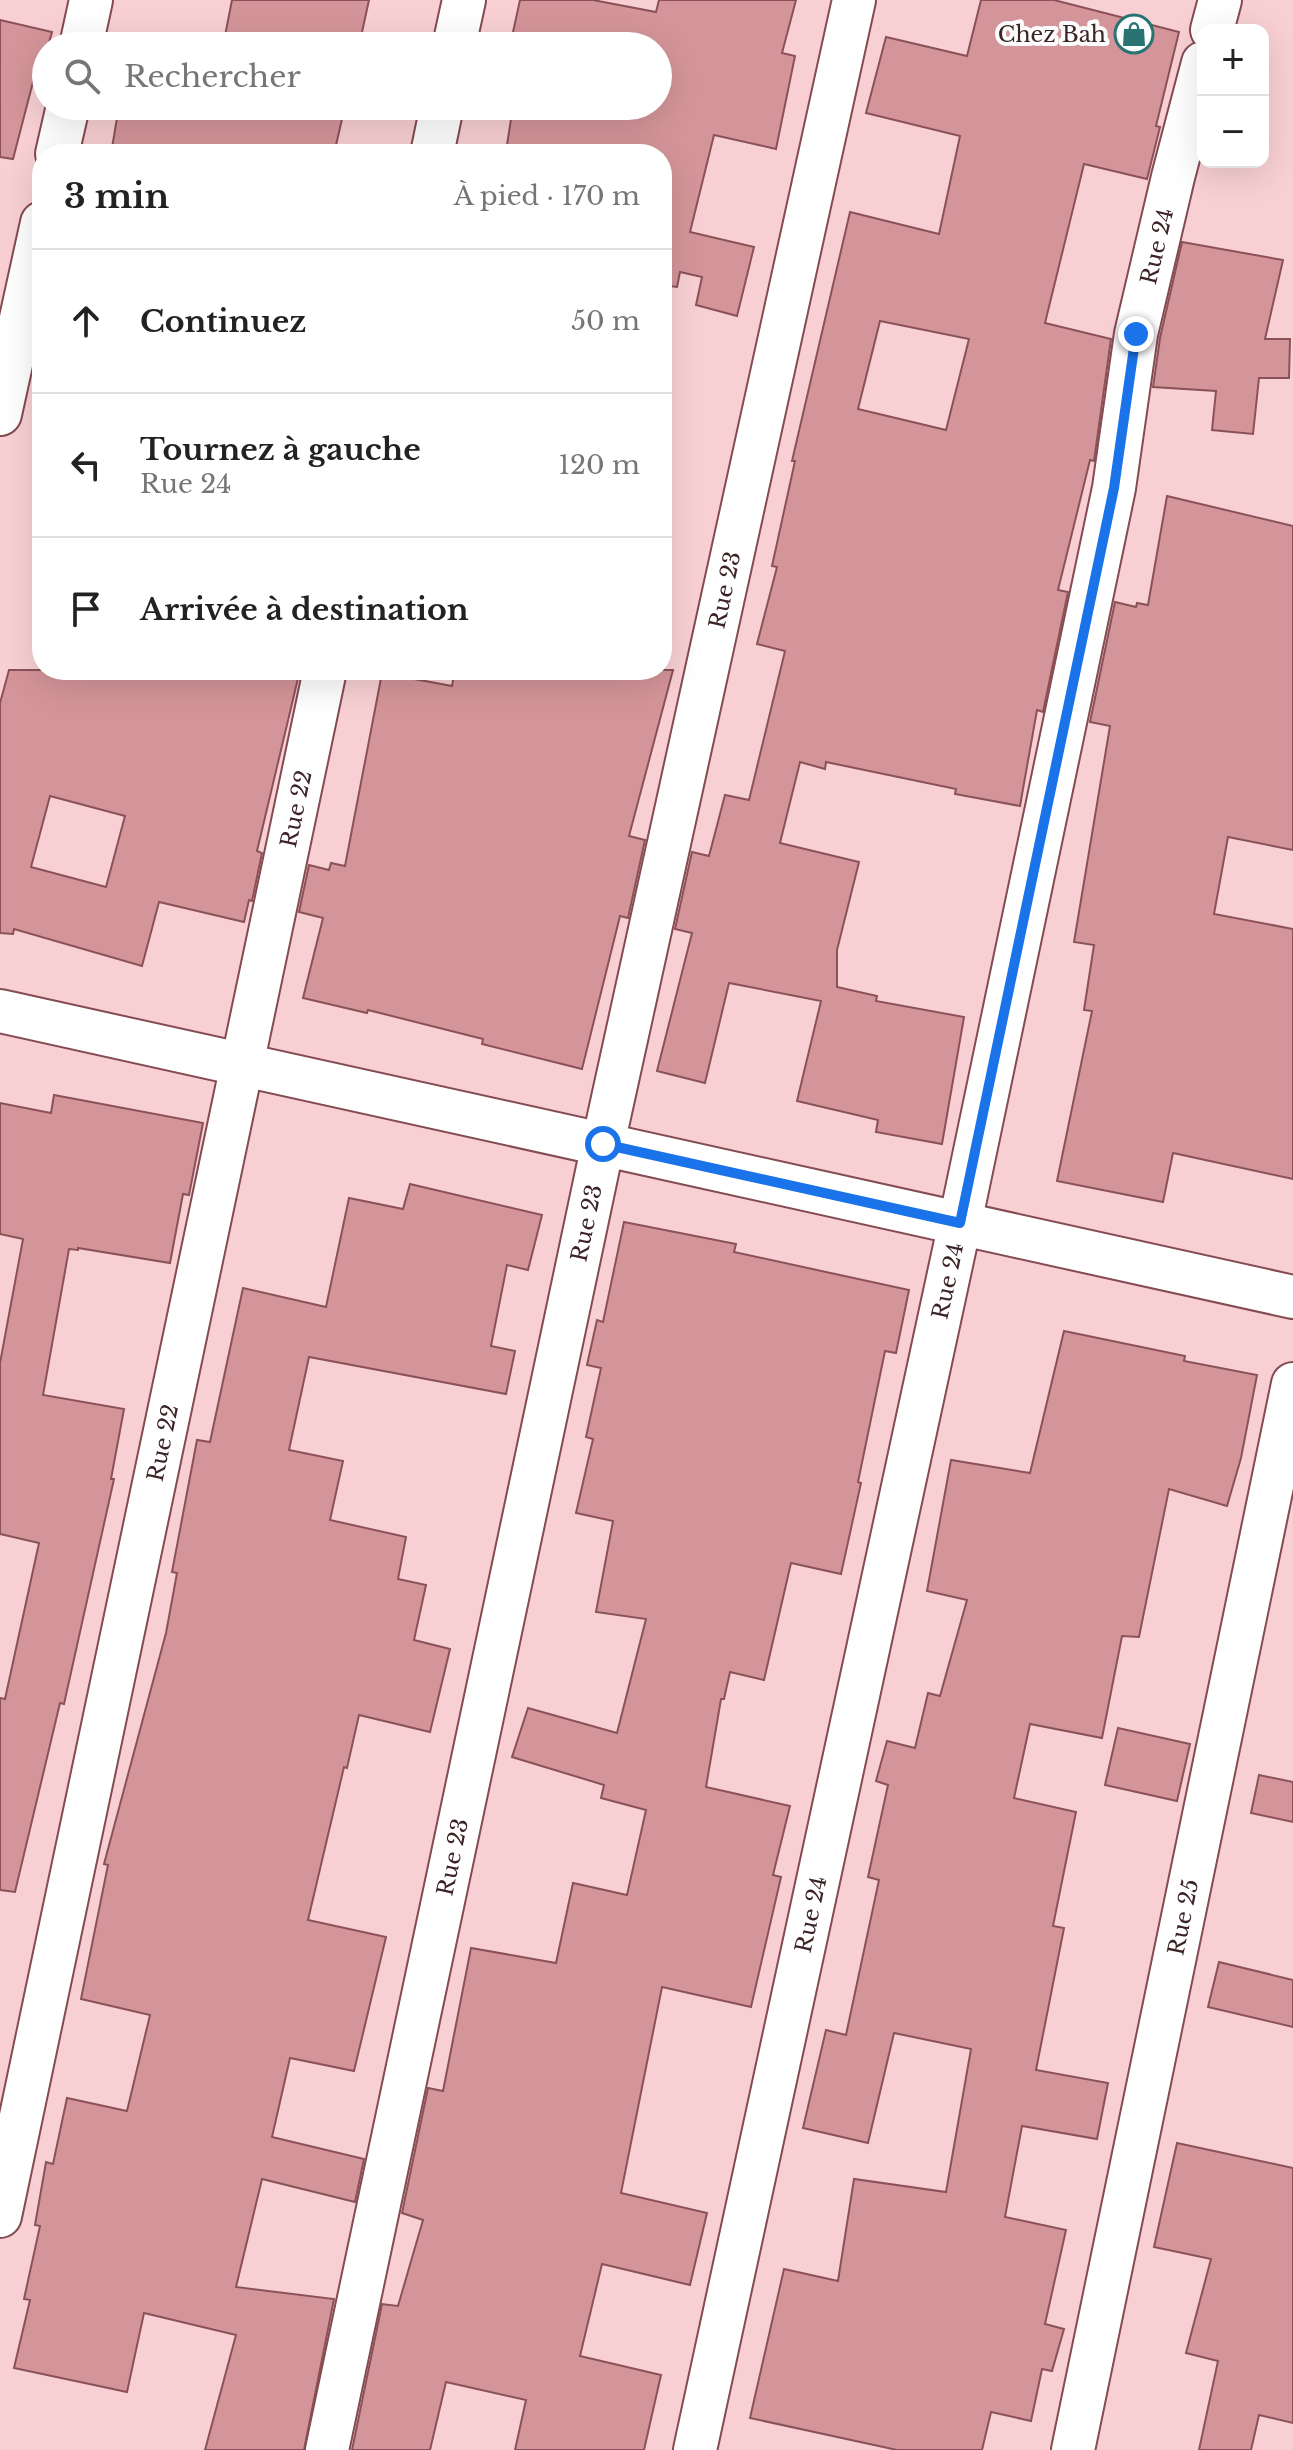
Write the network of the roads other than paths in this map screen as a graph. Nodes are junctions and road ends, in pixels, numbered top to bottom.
1 (91, 0) edge
2 (464, 0) edge
3 (854, 0) edge
4 (1220, 0) edge
5 (1214, 24) edge
6 (84, 32) edge
7 (457, 32) edge
8 (1197, 86) edge
9 (65, 120) edge
10 (439, 120) edge
11 (59, 144) edge
12 (434, 144) edge
13 (32, 268) edge
14 (0, 414) edge
15 (323, 680) edge
16 (0, 1011) edge
17 (243, 1065) junction
18 (603, 1144) junction
19 (960, 1223) junction
20 (1293, 1297) edge
21 (1293, 1384) edge
22 (0, 2216) edge
23 (327, 2450) edge
24 (695, 2450) edge
25 (1073, 2450) edge

1 - 6 street
2 - 7 street
3 - 18 street, Rue 23
4 - 5 street
8 - 19 street, Rue 24
9 - 11 street
10 - 12 street
13 - 14 street
15 - 17 street, Rue 22
16 - 17 street
17 - 18 street
17 - 22 street, Rue 22
18 - 19 street
18 - 23 street, Rue 23
19 - 20 street
19 - 24 street, Rue 24
21 - 25 street, Rue 25

